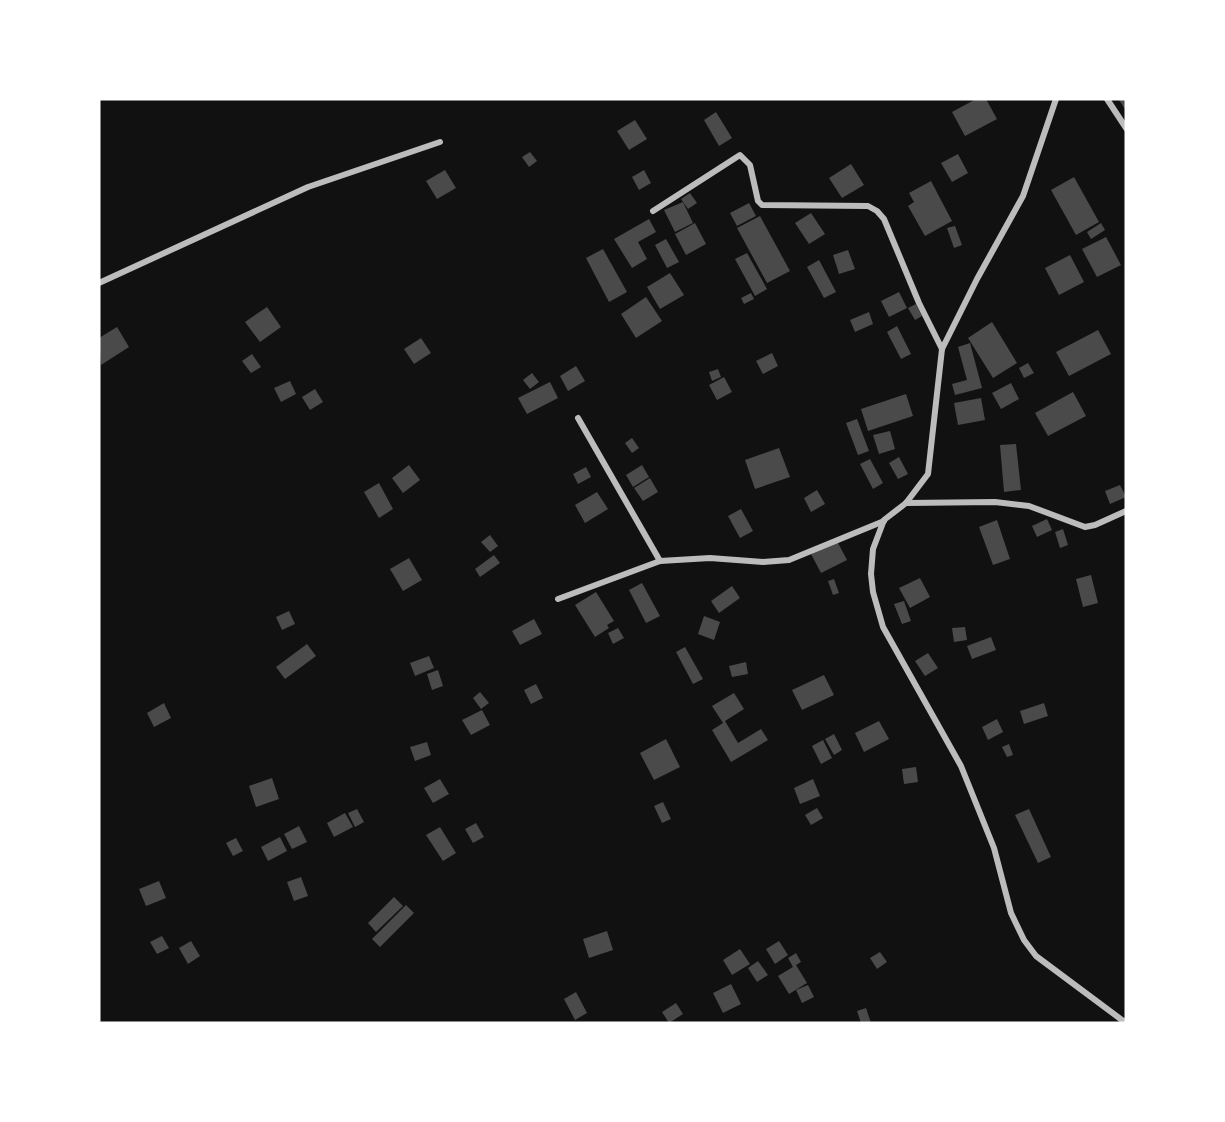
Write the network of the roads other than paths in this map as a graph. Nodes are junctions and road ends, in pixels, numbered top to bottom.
1 (1056, 99) edge
2 (1107, 99) edge
3 (1126, 128) edge
4 (440, 142) dead end
5 (653, 211) dead end
6 (99, 283) edge
7 (942, 349) junction
8 (578, 418) dead end
9 (906, 503) junction
10 (1126, 511) edge
11 (884, 520) junction
12 (660, 561) junction
13 (558, 599) dead end
14 (1126, 1023) edge

1 - 7 street
2 - 3 street
4 - 6 street
5 - 7 street
7 - 9 street
8 - 12 street
9 - 10 street
9 - 11 street
11 - 12 street
11 - 14 street
12 - 13 street

